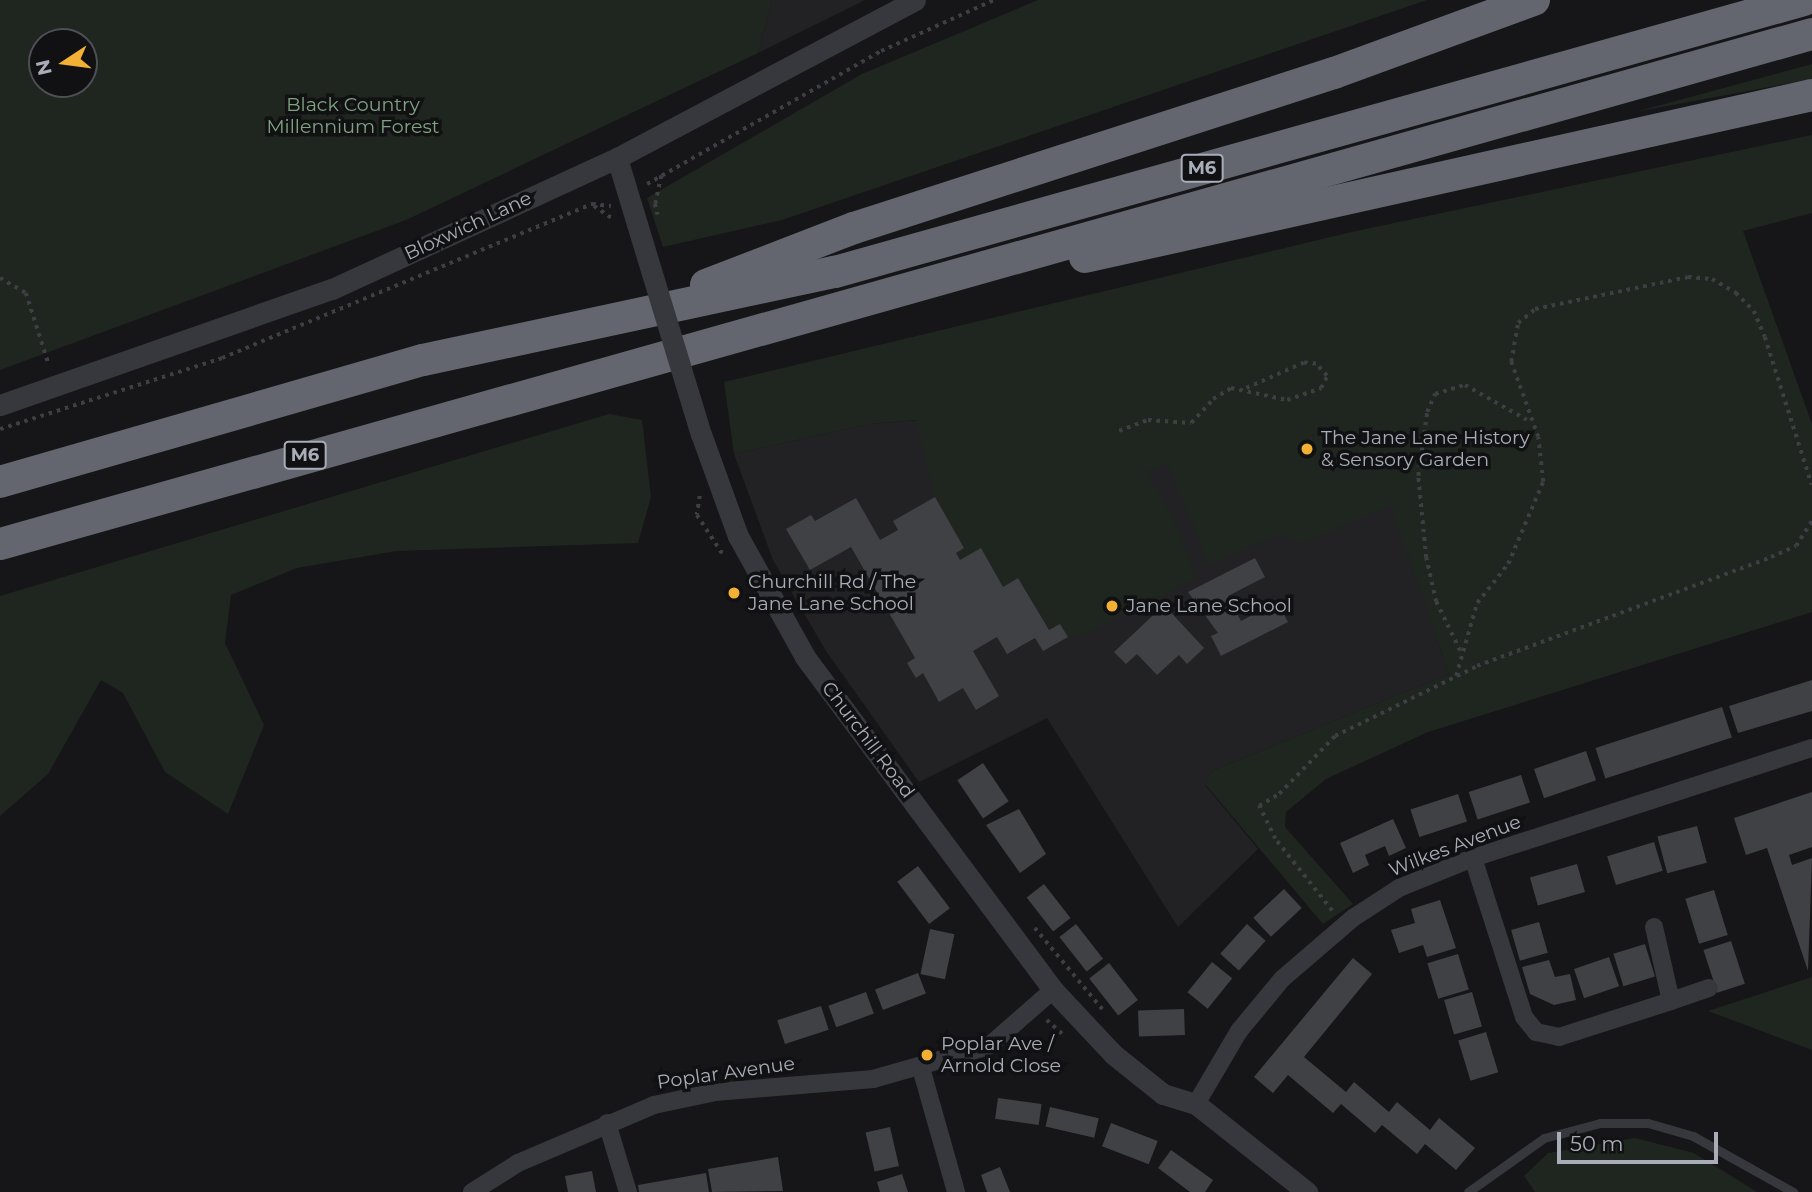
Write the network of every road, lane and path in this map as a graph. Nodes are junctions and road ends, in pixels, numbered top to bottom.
1 (915, 0) edge
2 (994, 0) edge
3 (1534, 0) edge
4 (1804, 0) edge
5 (1812, 34) edge
6 (1812, 95) edge
7 (617, 158) junction
8 (661, 174) junction
9 (629, 198) junction
10 (592, 204) junction
11 (654, 204) dead end
12 (627, 223) junction
13 (0, 278) edge
14 (597, 327) junction
15 (50, 366) dead end
16 (610, 369) junction
17 (1245, 388) junction
18 (0, 405) edge
19 (1529, 421) junction
20 (0, 429) edge
21 (1119, 431) dead end
22 (0, 482) edge
23 (1812, 485) edge
24 (1812, 520) edge
25 (0, 544) edge
26 (1461, 653) junction
27 (1456, 676) junction
28 (1812, 748) edge
29 (1473, 858) junction
30 (1344, 926) junction
31 (1654, 927) dead end
32 (1709, 988) dead end
33 (1053, 990) junction
34 (1671, 1001) junction
35 (921, 1068) junction
36 (1196, 1104) junction
37 (607, 1123) junction
38 (472, 1192) edge
39 (628, 1192) edge
40 (956, 1192) edge
41 (1307, 1192) edge
42 (1468, 1192) edge
43 (1793, 1192) edge

1 - 7 street, Bloxwich Lane
2 - 8 path
3 - 14 highway
4 - 14 highway, M6
5 - 16 highway, M6
6 - 16 highway
7 - 9 street, Churchill Road
7 - 18 street, Bloxwich Lane
8 - 9 path
8 - 11 path
9 - 10 path
9 - 12 street, Churchill Road
10 - 12 path
10 - 20 path
12 - 33 street, Churchill Road, bridge
13 - 15 path
14 - 22 highway, M6
16 - 25 highway, M6
17 - 17 path
17 - 21 path
19 - 23 path
19 - 26 path
19 - 26 path
24 - 27 path
26 - 27 path
27 - 30 path
28 - 29 street, Wilkes Avenue
29 - 30 street, Wilkes Avenue
29 - 34 street
30 - 36 street, Wilkes Avenue
31 - 34 street
32 - 34 street
33 - 35 street, Poplar Avenue
33 - 36 street, Churchill Road
35 - 37 street, Poplar Avenue
35 - 40 street
36 - 41 street, Churchill Road
37 - 38 street, Poplar Avenue
37 - 39 street
42 - 43 lane

